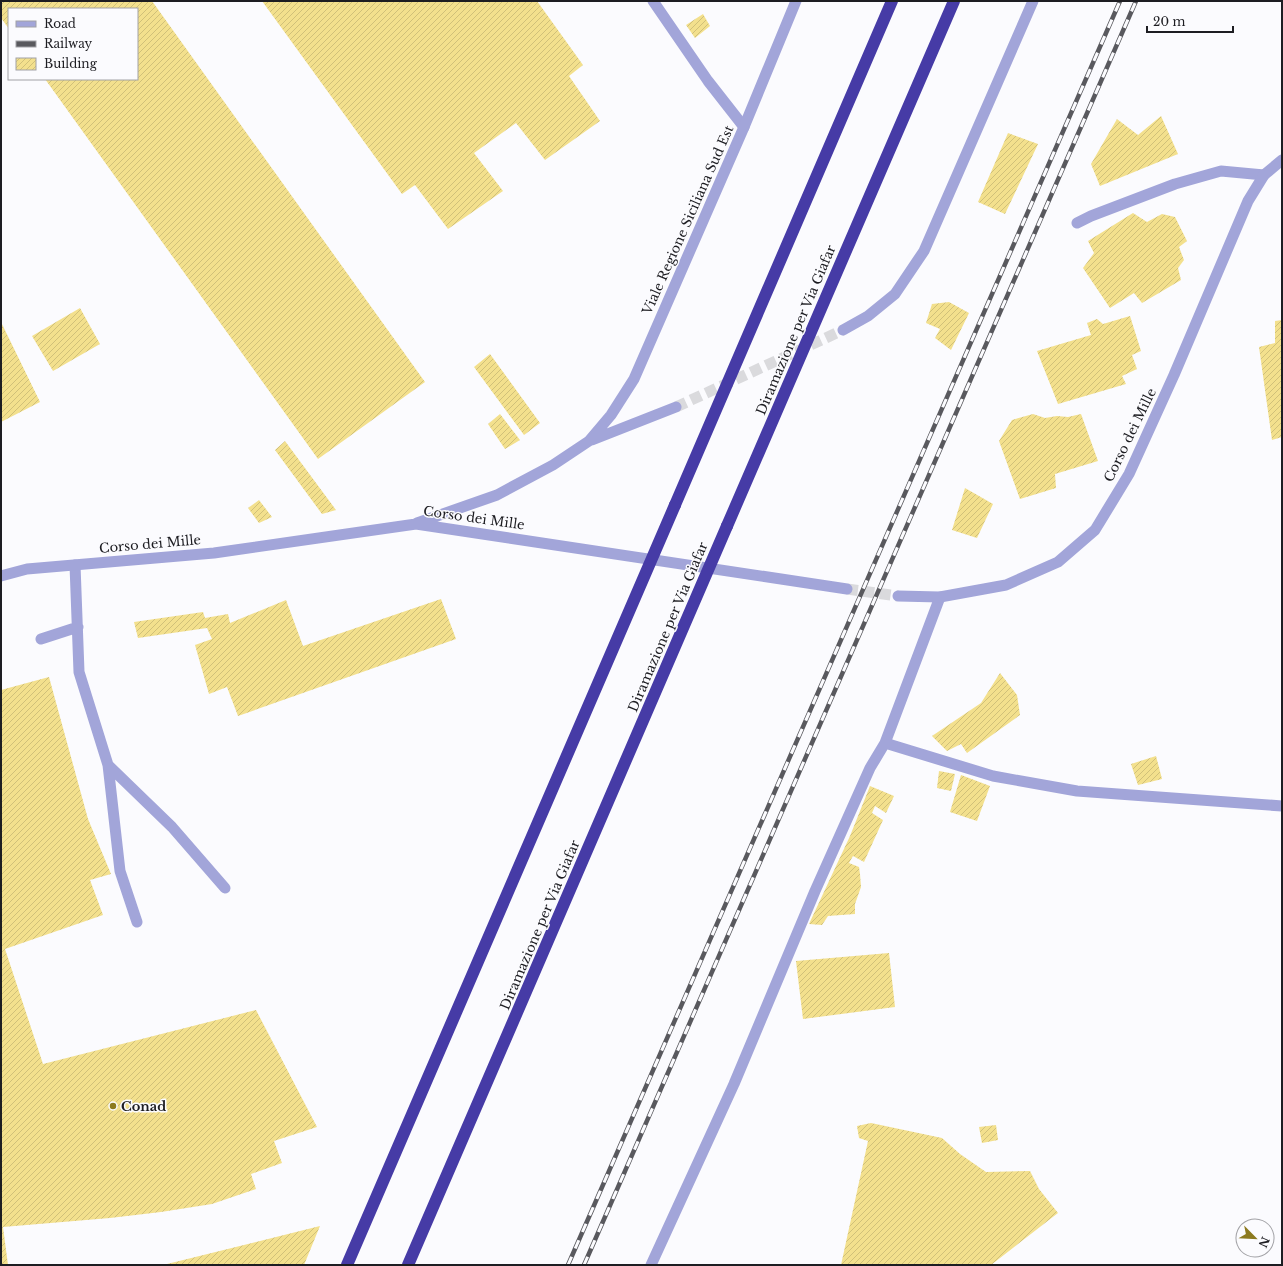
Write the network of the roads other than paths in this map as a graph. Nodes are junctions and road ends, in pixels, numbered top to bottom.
1 (653, 1) edge
2 (796, 1) edge
3 (892, 1) edge
4 (954, 1) edge
5 (1033, 1) edge
6 (744, 127) junction
7 (1282, 160) edge
8 (1264, 175) junction
9 (1077, 223) dead end
10 (843, 330) tunnel mouth
11 (676, 407) tunnel mouth
12 (589, 440) junction
13 (416, 524) junction
14 (75, 565) junction
15 (1, 576) edge
16 (847, 589) tunnel mouth
17 (898, 596) tunnel mouth
18 (940, 597) junction
19 (78, 627) junction
20 (41, 639) dead end
21 (885, 743) junction
22 (108, 765) junction
23 (1282, 806) edge
24 (225, 888) dead end
25 (137, 922) dead end
26 (347, 1265) edge
27 (408, 1265) edge
28 (651, 1265) edge

1 - 6 street
2 - 6 street, Viale Regione Siciliana Sud Est
3 - 26 highway, bridge
4 - 27 highway, Diramazione per Via Giafar, bridge
5 - 10 street
6 - 12 street, Viale Regione Siciliana Sud Est
7 - 8 street, Corso dei Mille
8 - 9 street
8 - 18 street, Corso dei Mille
11 - 12 street, Viale Regione Siciliana Sud Est
12 - 13 street, Viale Regione Siciliana Sud Est
13 - 14 street, Corso dei Mille
13 - 16 street, Corso dei Mille
14 - 15 street, Corso dei Mille
14 - 19 street
17 - 18 street, Corso dei Mille
18 - 21 street
19 - 20 street
19 - 22 street
21 - 23 street
21 - 28 street
22 - 24 street
22 - 25 street

